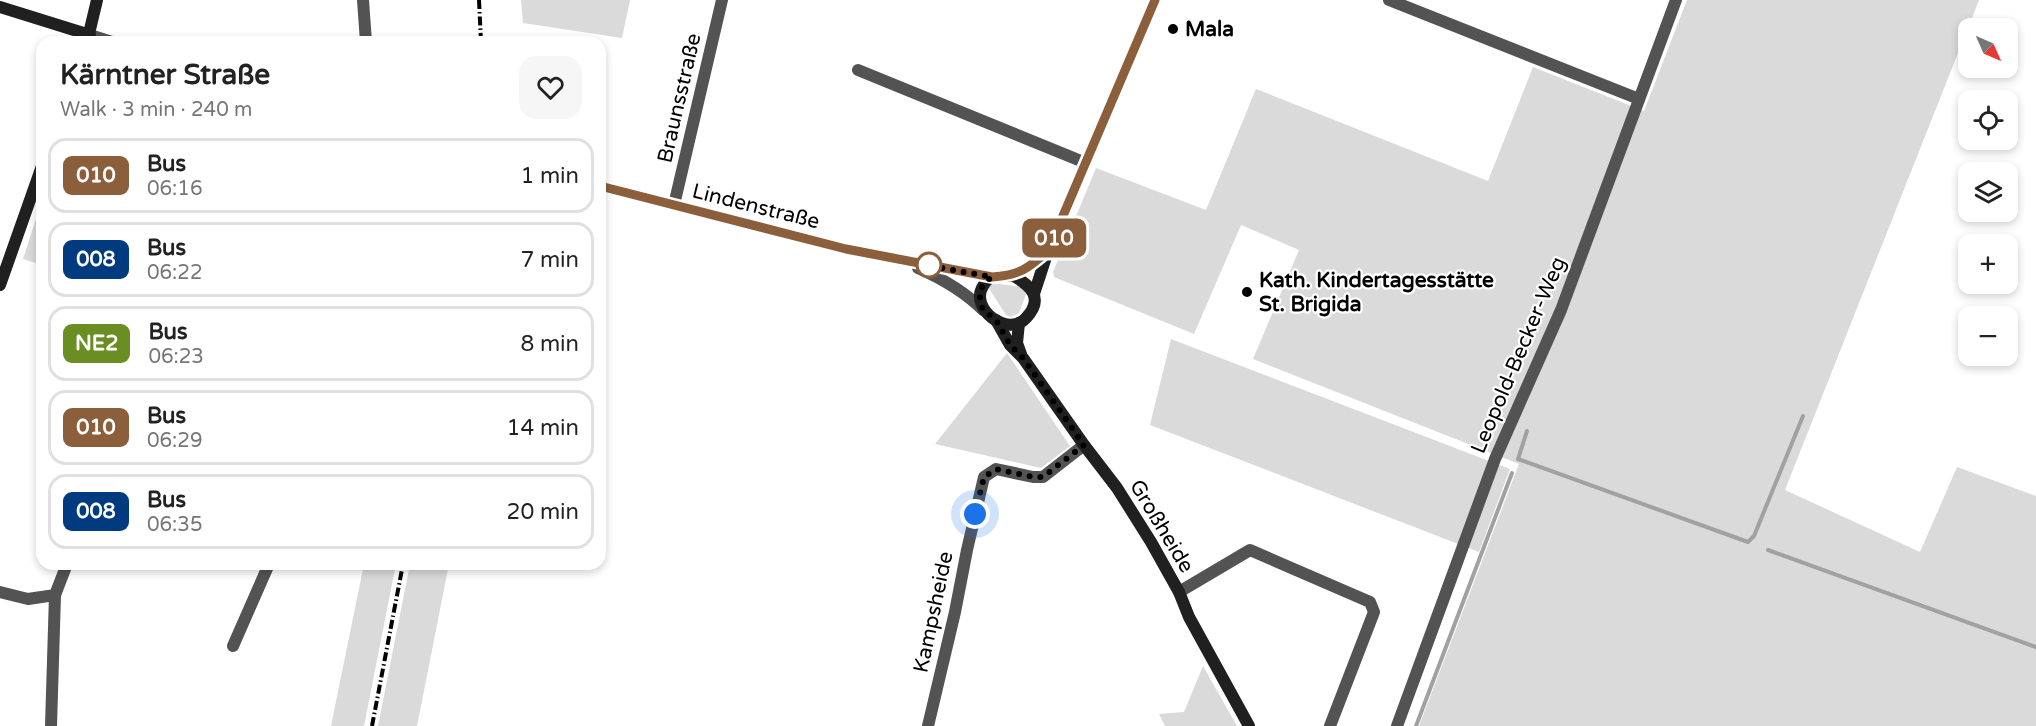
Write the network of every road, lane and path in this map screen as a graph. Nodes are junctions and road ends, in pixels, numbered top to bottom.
1 (97, 0) edge
2 (363, 0) edge
3 (722, 0) edge
4 (1155, 0) edge
5 (1389, 0) edge
6 (1676, 0) edge
7 (0, 7) edge
8 (82, 36) edge
9 (88, 36) edge
10 (366, 36) edge
11 (858, 70) dead end
12 (1639, 99) junction
13 (1086, 163) junction
14 (36, 183) edge
15 (606, 188) edge
16 (674, 205) junction
17 (1048, 251) junction
18 (904, 261) junction
19 (1012, 275) junction
20 (992, 277) junction
21 (0, 285) edge
22 (1034, 294) junction
23 (983, 310) junction
24 (996, 320) junction
25 (1019, 323) junction
26 (1023, 358) junction
27 (1084, 445) junction
28 (65, 570) edge
29 (266, 570) edge
30 (0, 592) edge
31 (1179, 592) junction
32 (55, 595) junction
33 (233, 646) dead end
34 (51, 726) edge
35 (928, 726) edge
36 (1249, 726) edge
37 (1330, 726) edge
38 (1397, 726) edge

1 - 9 street
2 - 10 street
3 - 16 street, Braunsstraße
4 - 13 street
5 - 12 street
6 - 12 street, Leopold-Becker-Weg
7 - 8 street
11 - 13 street
12 - 38 street, Leopold-Becker-Weg
13 - 17 street
14 - 21 street
15 - 16 street, Lindenstraße
16 - 18 street, Lindenstraße
17 - 19 street
17 - 22 street
18 - 20 street, Lindenstraße
18 - 23 street, Lindenstraße
19 - 20 street
19 - 22 street
20 - 23 street
22 - 25 street
23 - 24 street
24 - 25 street
24 - 26 street, Großheide
25 - 26 street, Großheide
26 - 27 street, Großheide
27 - 31 street, Großheide
27 - 35 street, Kampsheide
28 - 32 street
29 - 33 street
30 - 32 street
31 - 36 street, Großheide
31 - 37 street
32 - 34 street

